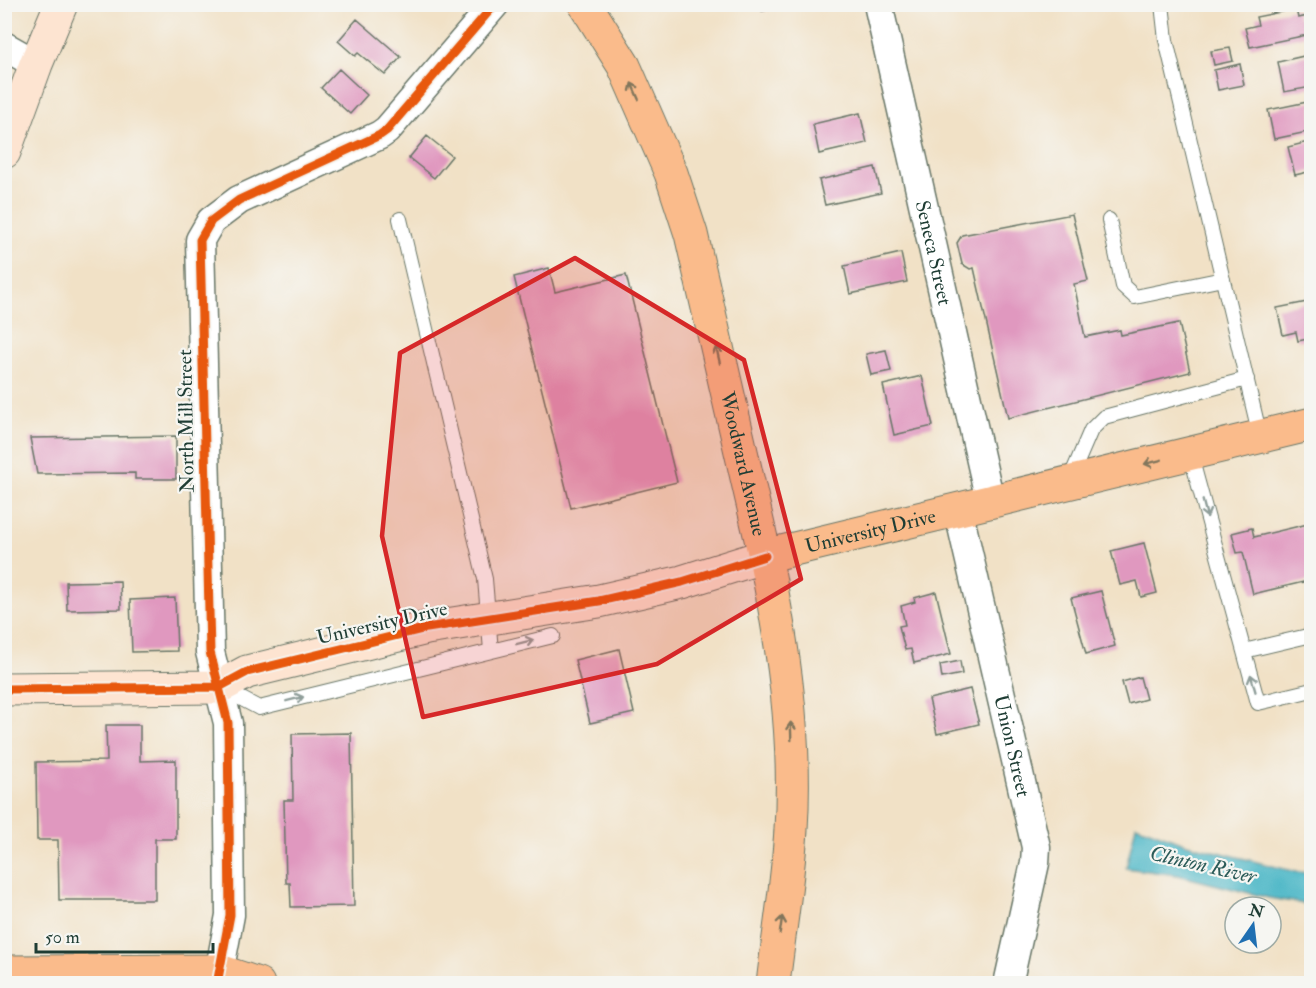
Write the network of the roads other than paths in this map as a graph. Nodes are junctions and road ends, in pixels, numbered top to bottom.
1 (62, 4) edge
2 (495, 4) edge
3 (585, 4) edge
4 (878, 4) edge
5 (1162, 4) edge
6 (4, 46) edge
7 (36, 64) junction
8 (4, 152) edge
9 (400, 219) dead end
10 (1109, 220) dead end
11 (1223, 279) junction
12 (1247, 379) junction
13 (1311, 424) edge
14 (1260, 436) junction
15 (1190, 453) junction
16 (1069, 482) junction
17 (990, 501) junction
18 (958, 509) junction
19 (765, 556) junction
20 (489, 635) junction
21 (1311, 635) edge
22 (553, 636) dead end
23 (1244, 651) junction
24 (219, 687) junction
25 (4, 689) edge
26 (1311, 690) edge
27 (4, 972) edge
28 (218, 977) edge
29 (258, 984) edge
30 (773, 984) edge
31 (1008, 984) edge

1 - 7 street
2 - 24 street, North Mill Street
19 -> 3 main road, Woodward Avenue
4 - 17 street, Seneca Street
5 - 11 lane
6 - 7 street
7 - 8 street
9 - 20 lane
10 - 11 lane
11 - 12 lane
12 - 14 lane
12 - 16 lane
13 - 14 main road, University Drive
14 - 15 main road, University Drive
15 -> 16 main road, University Drive
15 -> 23 lane
16 - 17 main road, University Drive
17 - 18 main road, University Drive
18 - 19 main road, University Drive
18 - 31 street, Union Street
19 - 20 street, University Drive
30 -> 19 main road, Woodward Avenue
20 -> 22 lane
20 - 24 street, University Drive
21 - 23 lane
26 -> 23 lane
24 - 25 street, University Drive
24 - 28 street, North Mill Street
27 - 28 main road
28 - 29 main road

